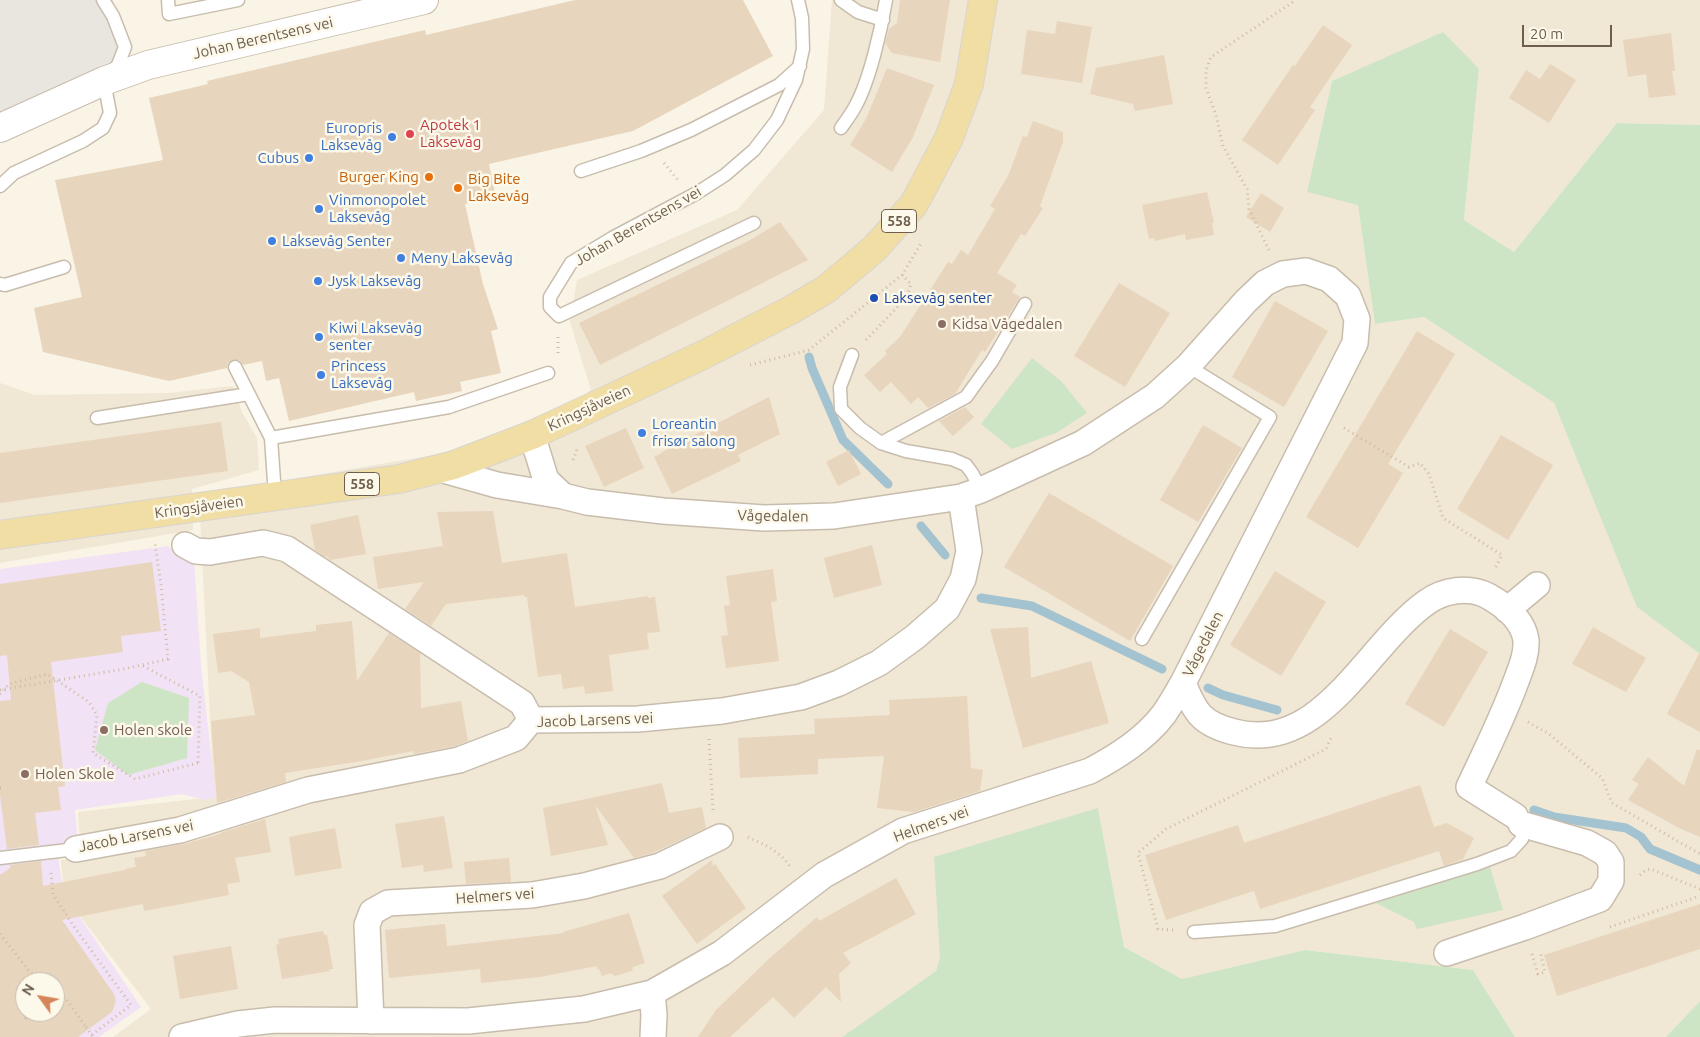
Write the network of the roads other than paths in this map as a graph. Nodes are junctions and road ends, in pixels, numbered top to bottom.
1 (103, 0) edge
2 (168, 0) edge
3 (238, 0) edge
4 (424, 0) edge
5 (798, 0) edge
6 (841, 0) edge
7 (886, 0) edge
8 (983, 0) edge
9 (883, 20) junction
10 (800, 66) junction
11 (104, 81) junction
12 (0, 128) edge
13 (842, 128) dead end
14 (581, 171) dead end
15 (0, 186) edge
16 (754, 223) dead end
17 (64, 267) dead end
18 (0, 284) edge
19 (1024, 304) dead end
20 (852, 355) road end
21 (1188, 366) junction
22 (235, 367) dead end
23 (548, 373) dead end
24 (249, 394) junction
25 (97, 418) dead end
26 (532, 435) junction
27 (271, 438) junction
28 (881, 443) junction
29 (440, 469) junction
30 (971, 494) junction
31 (275, 496) junction
32 (563, 496) junction
33 (0, 535) edge
34 (185, 545) dead end
35 (1537, 585) dead end
36 (1507, 610) junction
37 (1142, 639) dead end
38 (1183, 683) junction
39 (531, 720) junction
40 (1518, 820) junction
41 (720, 837) road end
42 (76, 848) joint
43 (0, 858) edge
44 (1194, 932) road end
45 (1447, 953) dead end
46 (652, 993) junction
47 (371, 1021) junction
48 (182, 1037) edge
49 (653, 1037) edge

1 - 11 lane, Johan Berentsens vei
2 - 3 lane
4 - 11 street, Johan Berentsens vei
5 - 10 lane, Johan Berentsens vei
6 - 9 lane
7 - 9 lane
8 - 26 main road, Kringsjåveien / 558
9 - 13 lane
10 - 14 lane
10 - 16 lane, Johan Berentsens vei
11 - 12 street, Johan Berentsens vei
11 - 15 lane
17 - 18 lane
19 - 28 lane
20 - 28 lane
21 - 30 street, Vågedalen
21 - 37 lane
21 - 38 street, Vågedalen
22 - 24 lane
23 - 27 lane
24 - 25 lane
24 - 27 lane
26 - 29 main road, Kringsjåveien / 558
26 - 32 street
27 - 31 lane
28 - 30 lane
29 - 31 main road, Kringsjåveien / 558
29 - 32 street, Vågedalen
30 - 32 street, Vågedalen
30 - 39 street, Jacob Larsens vei
31 - 33 main road, Kringsjåveien / 558
34 - 39 street
35 - 36 street
36 - 38 street, Vågedalen
36 - 40 street, Vågedalen
38 - 46 street, Helmers vei
39 - 42 street, Jacob Larsens vei
40 - 44 lane
40 - 45 street, Vågedalen
41 - 47 street, Helmers vei
42 - 43 lane, Jacob Larsens vei
46 - 47 street, Helmers vei
46 - 49 street
47 - 48 street, Helmers vei

